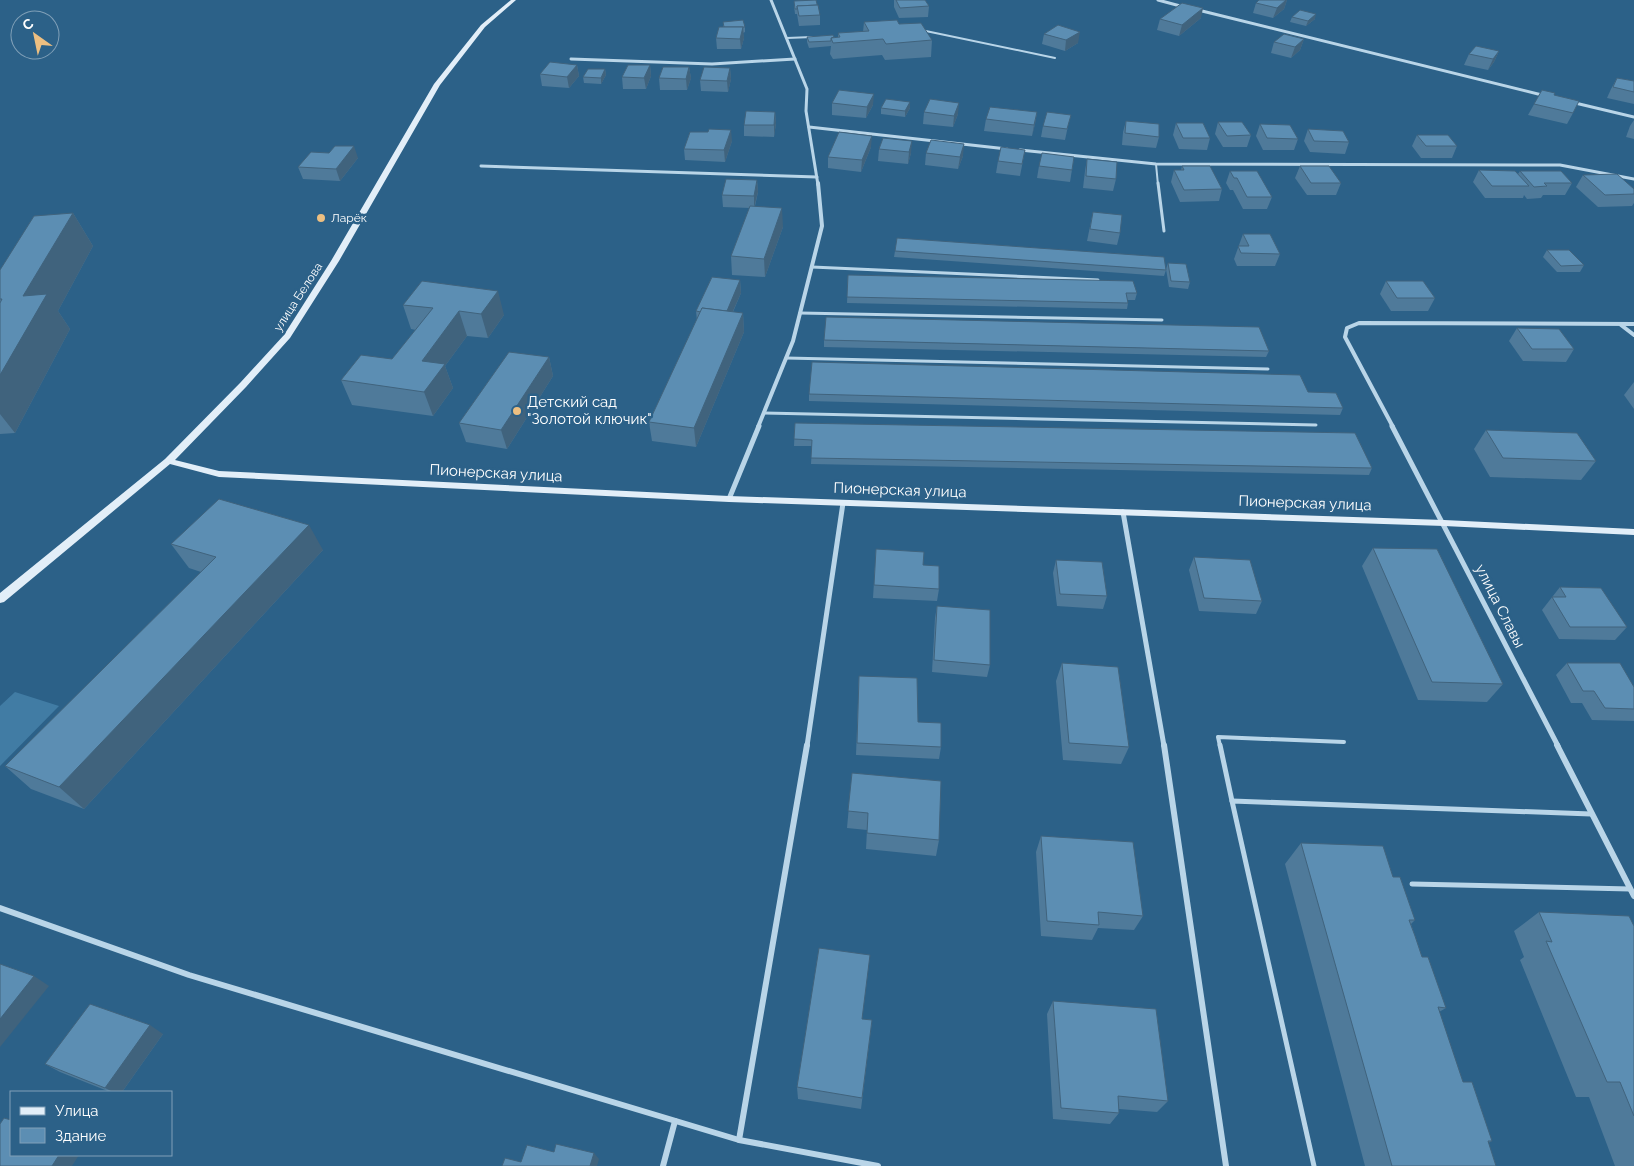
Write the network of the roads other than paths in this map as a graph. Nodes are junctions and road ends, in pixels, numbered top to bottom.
1 (514, 0) edge
2 (771, 0) edge
3 (1158, 0) edge
4 (1186, 7) edge
5 (1196, 9) edge
6 (913, 30) edge
7 (816, 36) edge
8 (787, 38) junction
9 (1055, 58) dead end
10 (571, 59) dead end
11 (795, 59) junction
12 (1547, 96) edge
13 (1566, 101) edge
14 (1634, 117) edge
15 (809, 128) junction
16 (1156, 164) junction
17 (481, 166) dead end
18 (817, 177) junction
19 (1634, 179) edge
20 (1164, 231) dead end
21 (812, 267) junction
22 (1098, 280) edge
23 (800, 314) junction
24 (1162, 320) dead end
25 (1620, 324) junction
26 (1634, 324) edge
27 (1634, 335) edge
28 (786, 358) junction
29 (1268, 369) dead end
30 (764, 413) junction
31 (1316, 425) dead end
32 (168, 461) junction
33 (729, 499) junction
34 (843, 503) junction
35 (1123, 512) junction
36 (1444, 523) junction
37 (1634, 532) edge
38 (0, 599) edge
39 (1344, 742) dead end
40 (1232, 801) junction
41 (1591, 814) junction
42 (1412, 884) dead end
43 (1630, 889) junction
44 (1634, 896) edge
45 (0, 908) edge
46 (675, 1121) junction
47 (739, 1140) junction
48 (663, 1166) edge
49 (878, 1166) edge
50 (1226, 1166) edge
51 (1314, 1166) edge

1 - 32 street, улица Белова
2 - 8 street
3 - 4 street
5 - 12 street
6 - 9 lane
7 - 8 lane
8 - 11 street
10 - 11 street
11 - 15 street
13 - 14 street
15 - 16 street
15 - 18 street
16 - 19 street
16 - 20 lane
17 - 18 street
18 - 21 street
21 - 22 lane
21 - 23 street
23 - 24 lane
23 - 28 street
25 - 26 street
25 - 27 street
25 - 36 street, улица Славы
28 - 29 lane
28 - 30 street
30 - 31 lane
30 - 33 street
32 - 33 street, Пионерская улица
32 - 38 street, улица Белова
33 - 34 street, Пионерская улица
34 - 35 street, Пионерская улица
34 - 47 street
35 - 36 street, Пионерская улица
35 - 50 street
36 - 37 street, Пионерская улица
36 - 41 street, улица Славы
39 - 40 lane
40 - 41 lane
40 - 51 lane
41 - 43 street, улица Славы
42 - 43 lane
43 - 44 street, улица Славы
45 - 46 street
46 - 47 street
46 - 48 street
47 - 49 street

